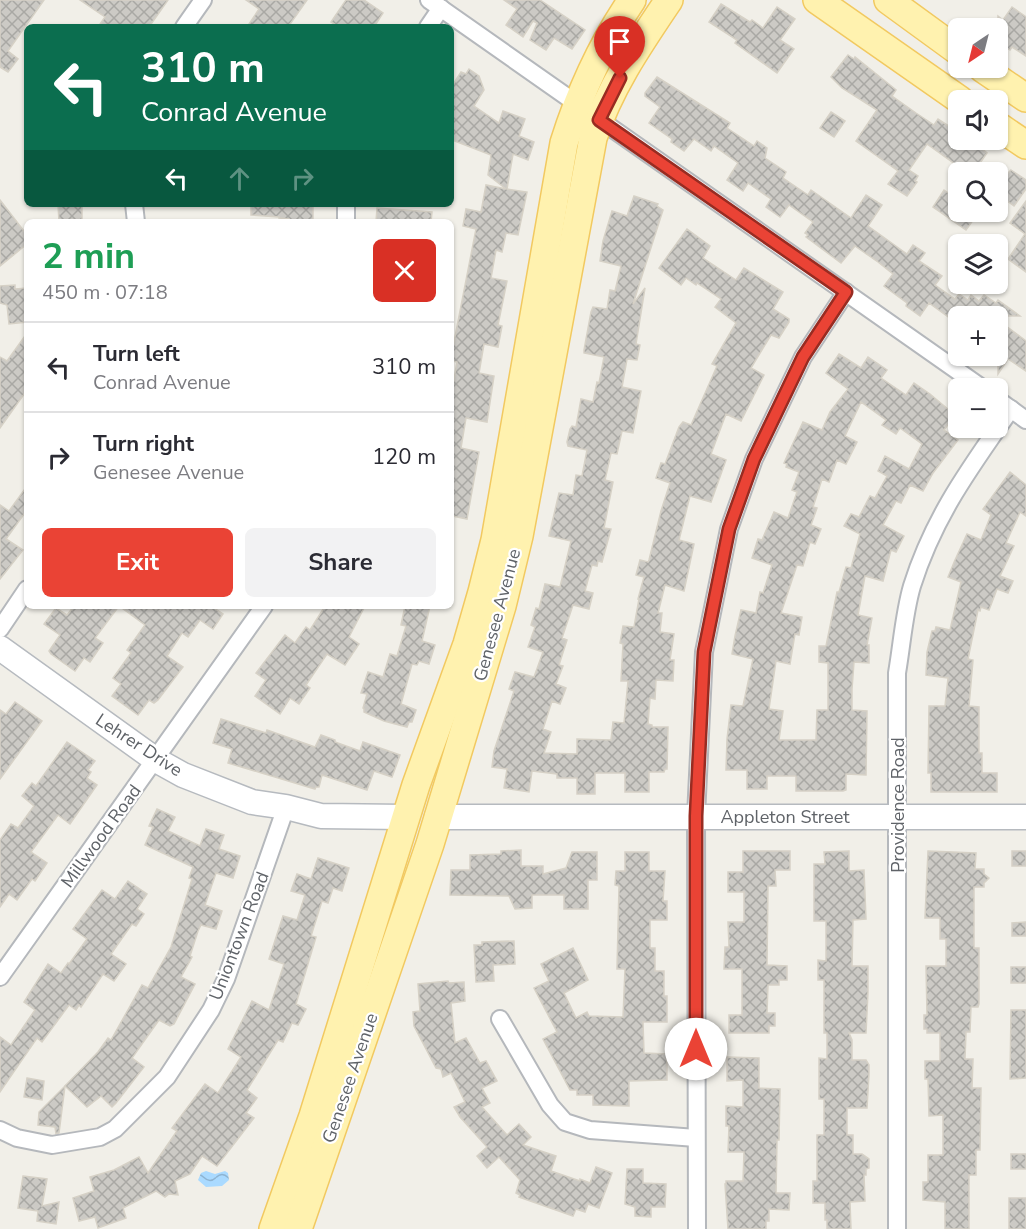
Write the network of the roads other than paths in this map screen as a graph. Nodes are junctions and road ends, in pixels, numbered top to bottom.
1 (203, 0) edge
2 (632, 0) edge
3 (669, 0) edge
4 (817, 0) edge
5 (888, 0) edge
6 (435, 4) edge
7 (186, 24) edge
8 (429, 24) edge
9 (948, 44) edge
10 (997, 78) edge
11 (948, 92) edge
12 (1026, 98) edge
13 (576, 105) junction
14 (599, 120) junction
15 (1008, 133) edge
16 (1026, 145) edge
17 (846, 292) junction
18 (968, 378) edge
19 (1008, 407) edge
20 (1026, 420) edge
21 (984, 438) edge
22 (24, 593) edge
23 (262, 609) edge
24 (0, 628) edge
25 (0, 648) edge
26 (156, 760) junction
27 (286, 807) junction
28 (696, 816) junction
29 (405, 817) junction
30 (437, 817) junction
31 (1026, 817) edge
32 (898, 818) junction
33 (0, 977) edge
34 (500, 1018) dead end
35 (0, 1130) edge
36 (696, 1138) junction
37 (273, 1229) edge
38 (298, 1229) edge
39 (697, 1229) edge
40 (897, 1229) edge

1 - 7 street
2 - 13 main road, Genesee Avenue
3 - 14 main road, Genesee Avenue
4 - 11 main road
5 - 9 main road
6 - 8 street
6 - 13 street
10 - 12 main road
13 - 14 street
13 - 29 main road, Genesee Avenue
14 - 17 street
14 - 30 main road, Genesee Avenue
15 - 16 main road
17 - 18 street
17 - 28 street
19 - 20 street
21 - 32 street, Providence Road
22 - 24 street
23 - 26 street, Millwood Road
25 - 26 street, Lehrer Drive
26 - 27 street, Lehrer Drive
26 - 33 street, Millwood Road
27 - 29 street, Lehrer Drive
27 - 35 street, Uniontown Road
28 - 30 street, Appleton Street
28 - 32 street, Appleton Street
28 - 36 street
29 - 30 street, Lehrer Drive
29 - 37 main road, Genesee Avenue
30 - 38 main road, Genesee Avenue
31 - 32 street, Appleton Street
32 - 40 street, Providence Road
34 - 36 street
36 - 39 street

